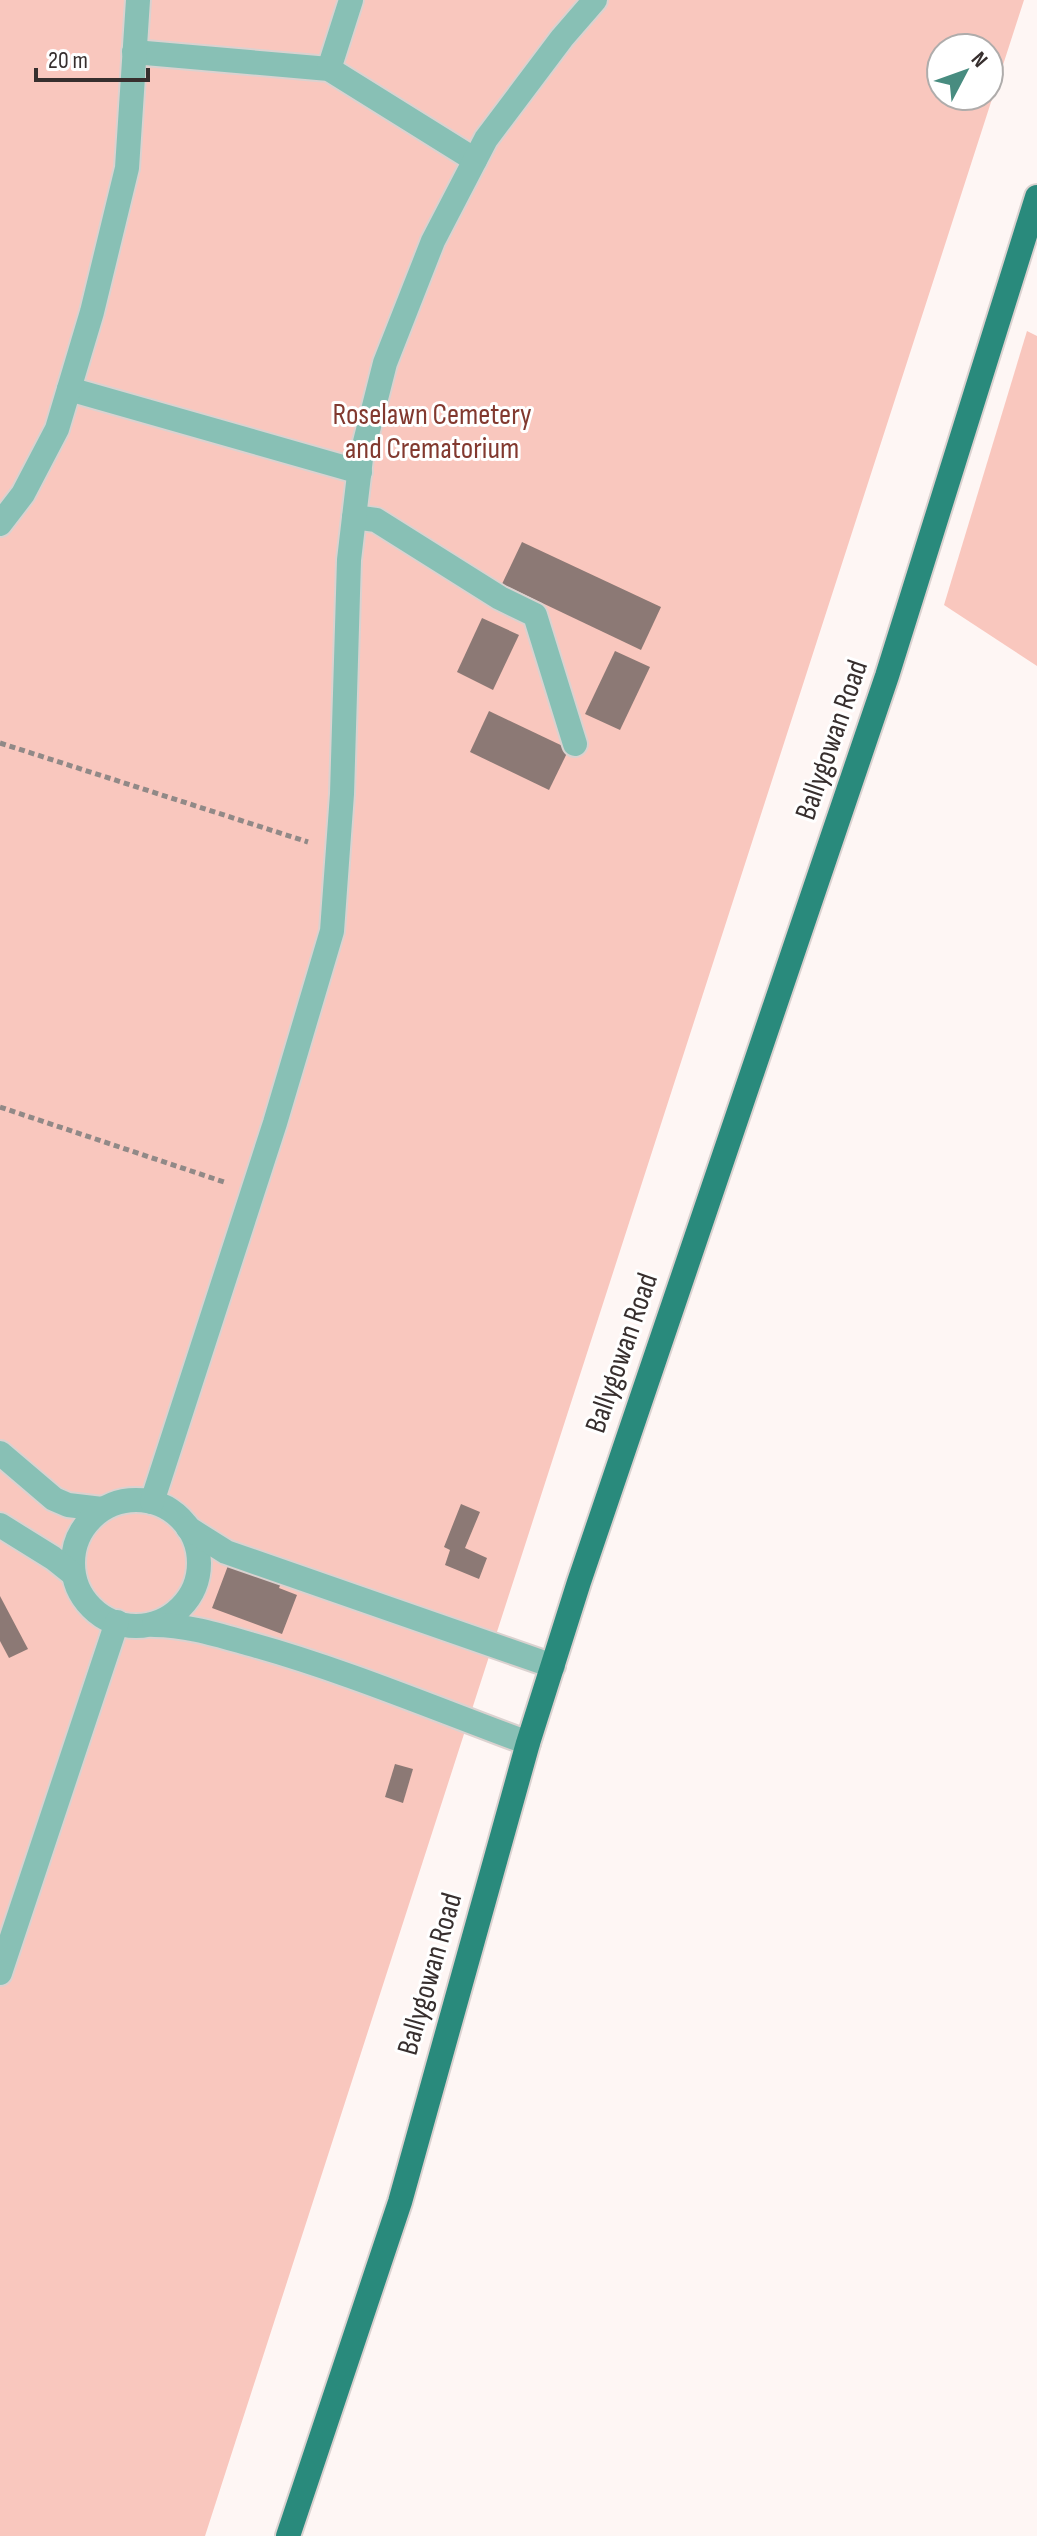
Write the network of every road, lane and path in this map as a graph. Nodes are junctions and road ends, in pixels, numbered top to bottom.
1 (138, 0) edge
2 (351, 0) edge
3 (595, 0) edge
4 (134, 52) junction
5 (329, 69) junction
6 (475, 160) junction
7 (1037, 197) edge
8 (69, 389) junction
9 (360, 472) junction
10 (354, 517) junction
11 (0, 524) edge
12 (0, 743) edge
13 (575, 744) dead end
14 (338, 852) junction
15 (0, 1107) edge
16 (253, 1192) junction
17 (0, 1453) edge
18 (152, 1502) junction
19 (102, 1509) junction
20 (0, 1525) edge
21 (188, 1528) junction
22 (73, 1574) junction
23 (117, 1622) junction
24 (152, 1625) junction
25 (553, 1666) junction
26 (528, 1743) junction
27 (0, 1973) edge
28 (288, 2536) edge

1 - 4 lane
2 - 5 lane
3 - 6 lane
4 - 5 lane
4 - 8 lane
5 - 6 lane
6 - 9 lane
7 - 25 main road, Ballygowan Road
8 - 9 lane
8 - 11 lane
9 - 10 lane
10 - 13 lane
10 - 14 lane
12 - 14 path
14 - 16 lane
15 - 16 path
16 - 18 lane
17 - 19 lane
18 - 19 lane
18 - 21 lane
19 - 22 lane
20 - 22 lane
21 - 24 lane
21 - 25 lane
22 - 23 lane
23 - 24 lane
23 - 27 lane
24 - 26 lane
25 - 26 main road, Ballygowan Road
26 - 28 main road, Ballygowan Road

